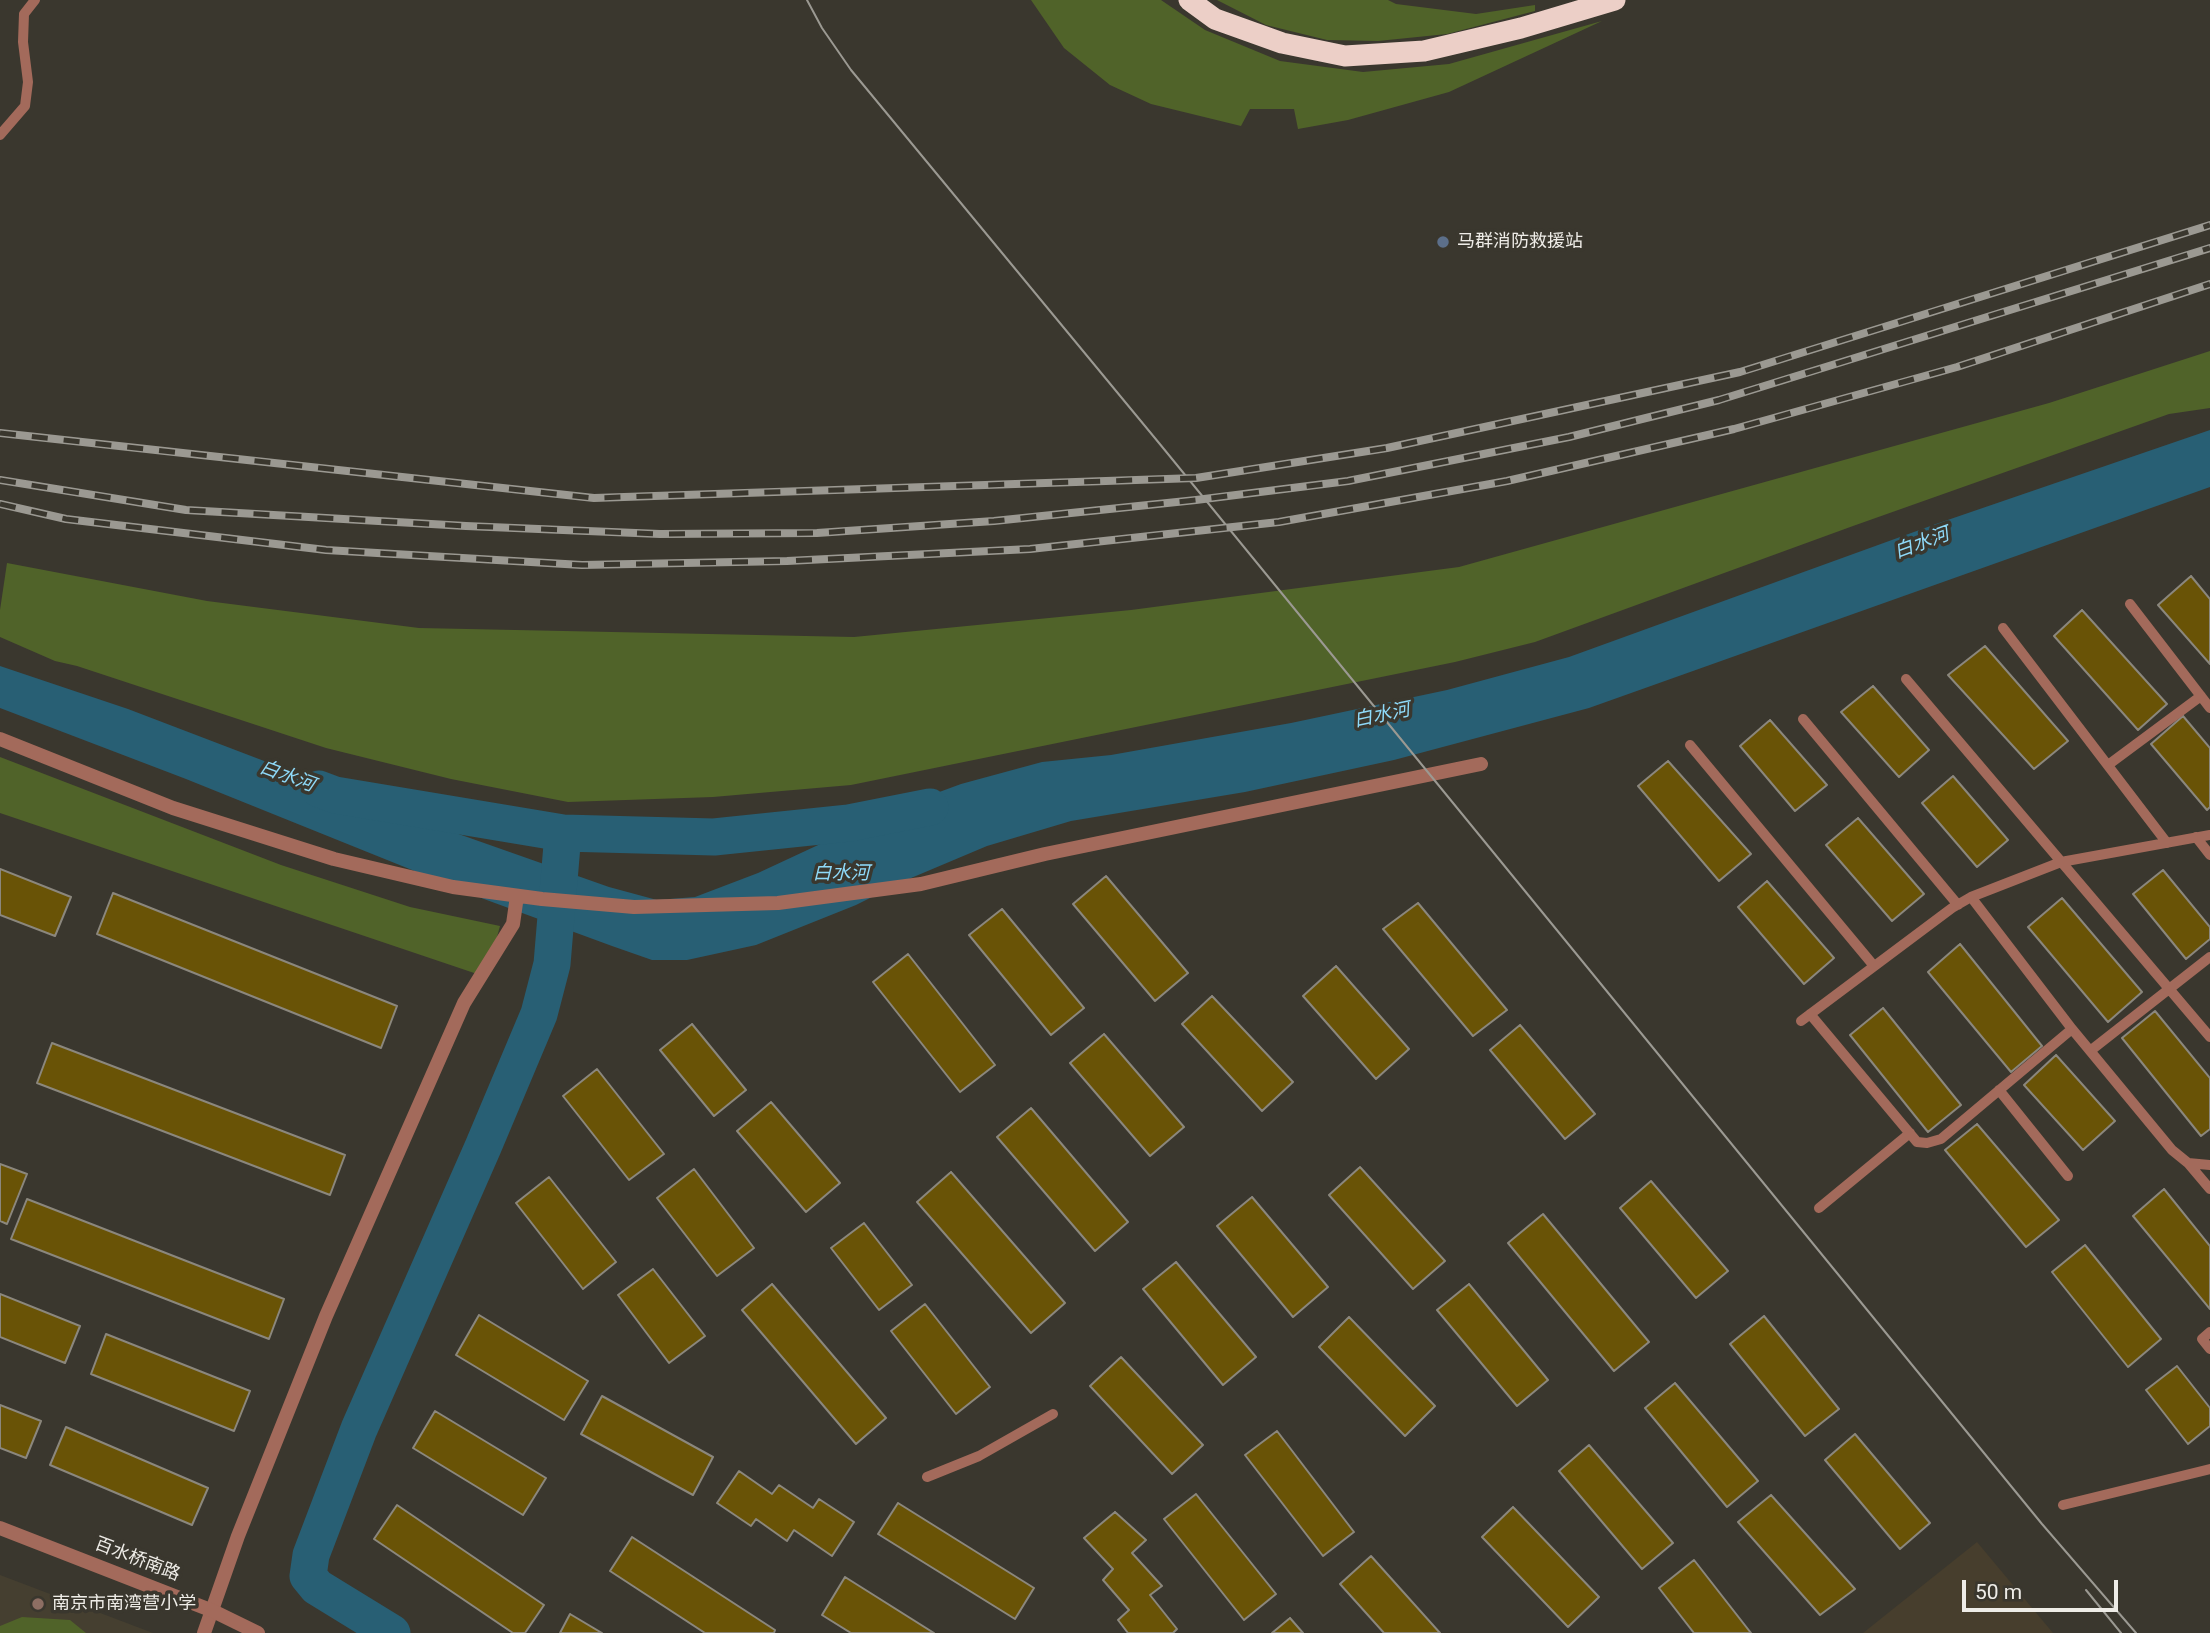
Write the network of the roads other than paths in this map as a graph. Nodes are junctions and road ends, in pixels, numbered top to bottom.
1 (36, 0) edge
2 (1189, 0) edge
3 (1615, 0) edge
4 (0, 135) edge
5 (2130, 604) dead end
6 (2003, 628) dead end
7 (1906, 679) dead end
8 (2201, 696) junction
9 (2210, 708) edge
10 (1803, 719) dead end
11 (0, 739) edge
12 (1689, 745) dead end
13 (1481, 764) dead end
14 (2108, 765) junction
15 (2210, 835) edge
16 (2196, 837) junction
17 (2167, 843) junction
18 (2210, 855) edge
19 (2061, 862) junction
20 (517, 896) junction
21 (1971, 897) junction
22 (1958, 905) junction
23 (2210, 957) edge
24 (1874, 966) junction
25 (2169, 989) junction
26 (1810, 1014) junction
27 (1801, 1021) dead end
28 (2072, 1030) junction
29 (2210, 1037) edge
30 (2090, 1051) junction
31 (1999, 1090) junction
32 (1910, 1133) junction
33 (2188, 1163) junction
34 (2210, 1165) edge
35 (2068, 1176) dead end
36 (2210, 1189) edge
37 (1819, 1208) dead end
38 (2210, 1332) edge
39 (2210, 1349) edge
40 (1053, 1414) dead end
41 (2210, 1469) edge
42 (928, 1476) dead end
43 (2063, 1505) dead end
44 (0, 1528) edge
45 (213, 1611) junction
46 (204, 1633) edge
47 (258, 1633) edge

1 - 4 lane
2 - 3 highway
5 - 8 lane
6 - 14 lane
7 - 19 lane
8 - 9 lane
8 - 14 lane
10 - 22 lane
11 - 20 street
12 - 24 lane
13 - 20 street
14 - 17 lane
15 - 16 lane
16 - 17 lane
16 - 18 lane
17 - 19 lane
19 - 21 lane
19 - 25 lane
20 - 45 street
21 - 22 lane
21 - 28 lane
22 - 24 lane
23 - 25 lane
24 - 26 lane
25 - 29 lane
25 - 30 lane
26 - 27 lane
26 - 32 lane
28 - 30 lane
28 - 31 lane
30 - 33 lane
31 - 32 lane
31 - 35 lane
32 - 37 lane
33 - 34 lane
33 - 36 lane
38 - 39 lane
40 - 42 lane
41 - 43 lane
44 - 45 street, 百水桥南路
45 - 46 street
45 - 47 street, 百水桥南路

